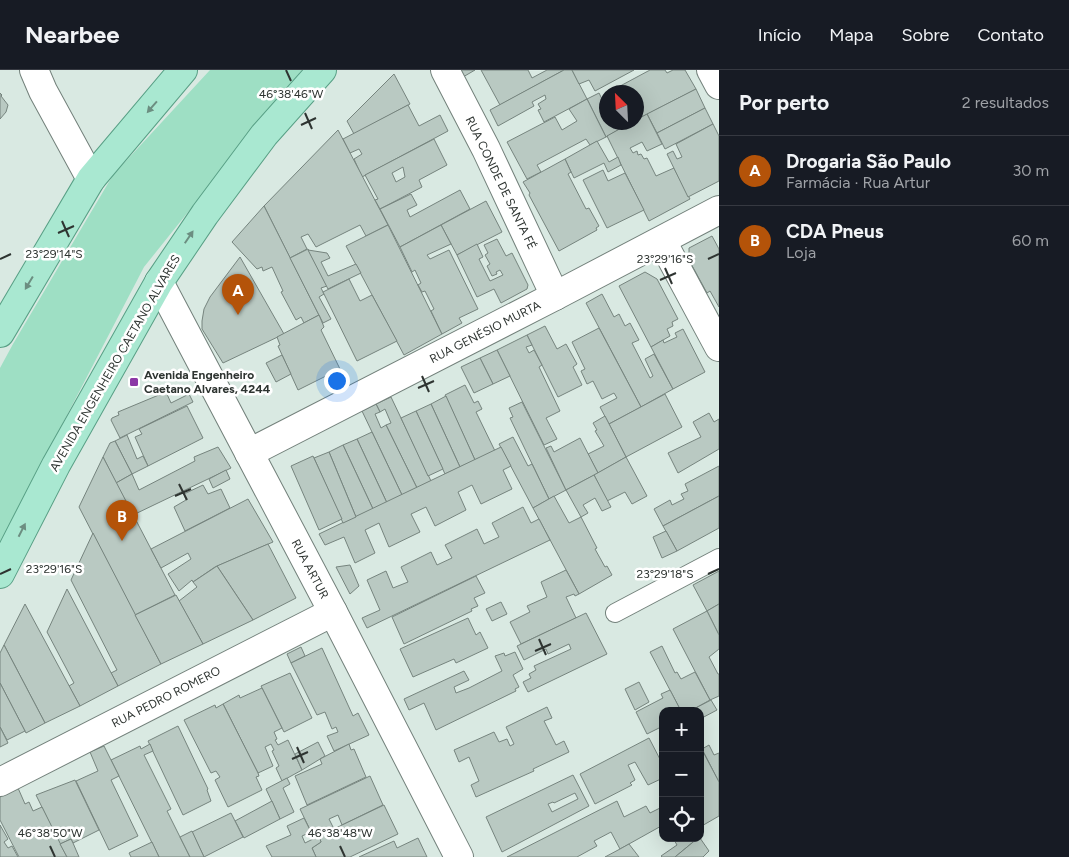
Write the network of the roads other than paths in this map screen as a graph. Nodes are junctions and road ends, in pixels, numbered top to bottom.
1 (34, 70) edge
2 (183, 70) edge
3 (322, 70) edge
4 (445, 70) edge
5 (711, 70) edge
6 (719, 85) edge
7 (91, 179) junction
8 (719, 210) edge
9 (662, 241) junction
10 (159, 282) junction
11 (555, 296) junction
12 (1, 329) edge
13 (719, 347) edge
14 (249, 453) junction
15 (719, 558) edge
16 (0, 574) edge
17 (333, 612) junction
18 (615, 613) dead end
19 (0, 782) edge
20 (459, 857) edge

1 - 7 street
2 -> 7 main road
10 -> 3 main road, AVENIDA ENGENHEIRO CAETANO ALVARES
4 - 11 street, RUA CONDE DE SANTA FÉ
5 - 6 street
7 -> 12 main road
8 - 9 street, RUA GENÉSIO MURTA
9 - 11 street, RUA GENÉSIO MURTA
9 - 13 street
10 - 14 street, RUA ARTUR
16 -> 10 main road, AVENIDA ENGENHEIRO CAETANO ALVARES
11 - 14 street, RUA GENÉSIO MURTA
14 - 17 street, RUA ARTUR
15 - 18 lane
17 - 19 street, RUA PEDRO ROMERO
17 - 20 street, RUA ARTUR

